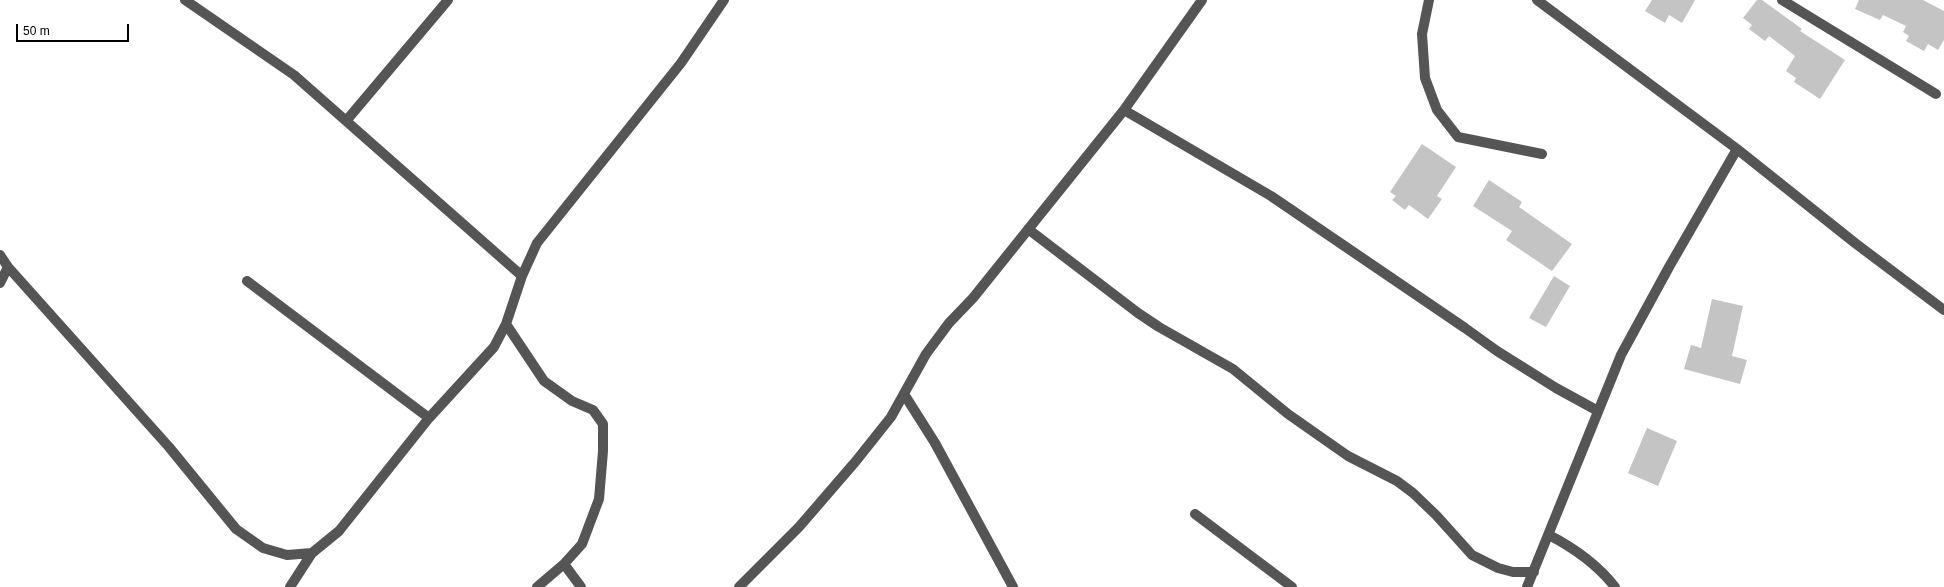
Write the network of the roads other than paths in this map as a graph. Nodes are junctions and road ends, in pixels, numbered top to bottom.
1 (185, 0) edge
2 (448, 0) edge
3 (724, 0) edge
4 (1202, 0) edge
5 (1429, 0) edge
6 (1536, 0) edge
7 (1782, 0) edge
8 (1936, 94) dead end
9 (1124, 110) junction
10 (346, 121) junction
11 (1737, 149) junction
12 (1542, 154) dead end
13 (1028, 229) junction
14 (0, 255) edge
15 (8, 267) junction
16 (522, 276) junction
17 (247, 281) dead end
18 (0, 283) edge
19 (1944, 310) edge
20 (506, 324) junction
21 (904, 394) junction
22 (1598, 411) junction
23 (429, 418) junction
24 (1196, 514) dead end
25 (1549, 535) junction
26 (312, 553) junction
27 (564, 564) junction
28 (1534, 572) junction
29 (290, 587) edge
30 (537, 587) edge
31 (581, 587) edge
32 (739, 587) edge
33 (1013, 587) edge
34 (1292, 587) edge
35 (1527, 587) edge
36 (1615, 587) edge

1 - 10 street
2 - 10 street
3 - 16 street
4 - 9 street
5 - 12 street
6 - 11 street
7 - 8 street
9 - 13 street
9 - 22 street
10 - 16 street
11 - 19 street
11 - 22 street
13 - 21 street
13 - 28 street
14 - 15 street
15 - 18 street
15 - 26 street
16 - 20 street
17 - 23 street
20 - 23 street
20 - 27 street
21 - 32 street
21 - 33 street
22 - 25 street
23 - 26 street
24 - 34 street
25 - 28 street
25 - 36 street
26 - 29 street
27 - 30 street
27 - 31 street
28 - 35 street

